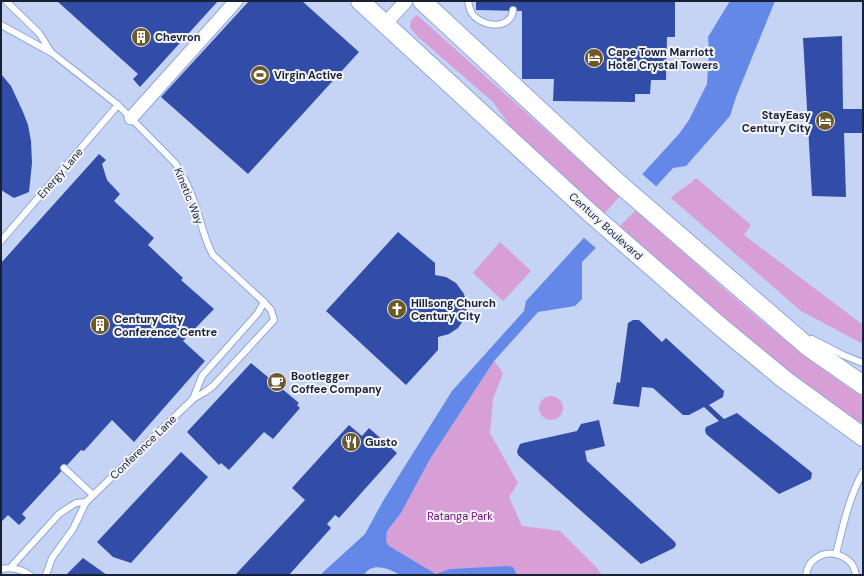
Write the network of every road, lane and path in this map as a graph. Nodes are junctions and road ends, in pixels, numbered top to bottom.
1 (6, 1) edge
2 (236, 1) edge
3 (360, 1) edge
4 (406, 1) edge
5 (422, 1) edge
6 (468, 1) edge
7 (513, 10) dead end
8 (385, 24) junction
9 (1, 25) edge
10 (52, 53) junction
11 (118, 105) junction
12 (131, 118) junction
13 (1, 241) edge
14 (264, 302) junction
15 (274, 320) joint
16 (781, 322) junction
17 (807, 346) junction
18 (863, 364) edge
19 (863, 385) edge
20 (863, 397) edge
21 (193, 399) junction
22 (863, 437) edge
23 (64, 468) dead end
24 (863, 472) edge
25 (92, 495) junction
26 (86, 502) junction
27 (836, 554) junction
28 (1, 568) edge
29 (11, 568) junction
30 (30, 575) edge
31 (46, 575) edge
32 (806, 575) edge
33 (856, 575) edge

1 - 10 lane, Kinetic Way
2 - 12 street
3 - 8 main road, Century Boulevard
4 - 8 street
5 - 16 main road
6 - 7 lane
8 - 22 main road, Century Boulevard
9 - 10 lane, Kinetic Way
10 - 11 lane, Kinetic Way
11 - 12 lane, Kinetic Way
11 - 13 lane, Energy Lane
12 - 14 lane, Kinetic Way
14 - 15 lane, Kinetic Way
14 - 21 lane, Conference Lane
15 - 21 lane, Conference Lane
16 - 17 main road
16 - 18 lane
17 - 19 main road
17 - 20 main road
21 - 25 lane, Conference Lane
23 - 25 lane
24 - 27 lane
25 - 26 lane, Conference Lane
26 - 29 lane
26 - 31 lane
27 - 32 lane
27 - 33 lane
28 - 29 lane
29 - 30 lane

